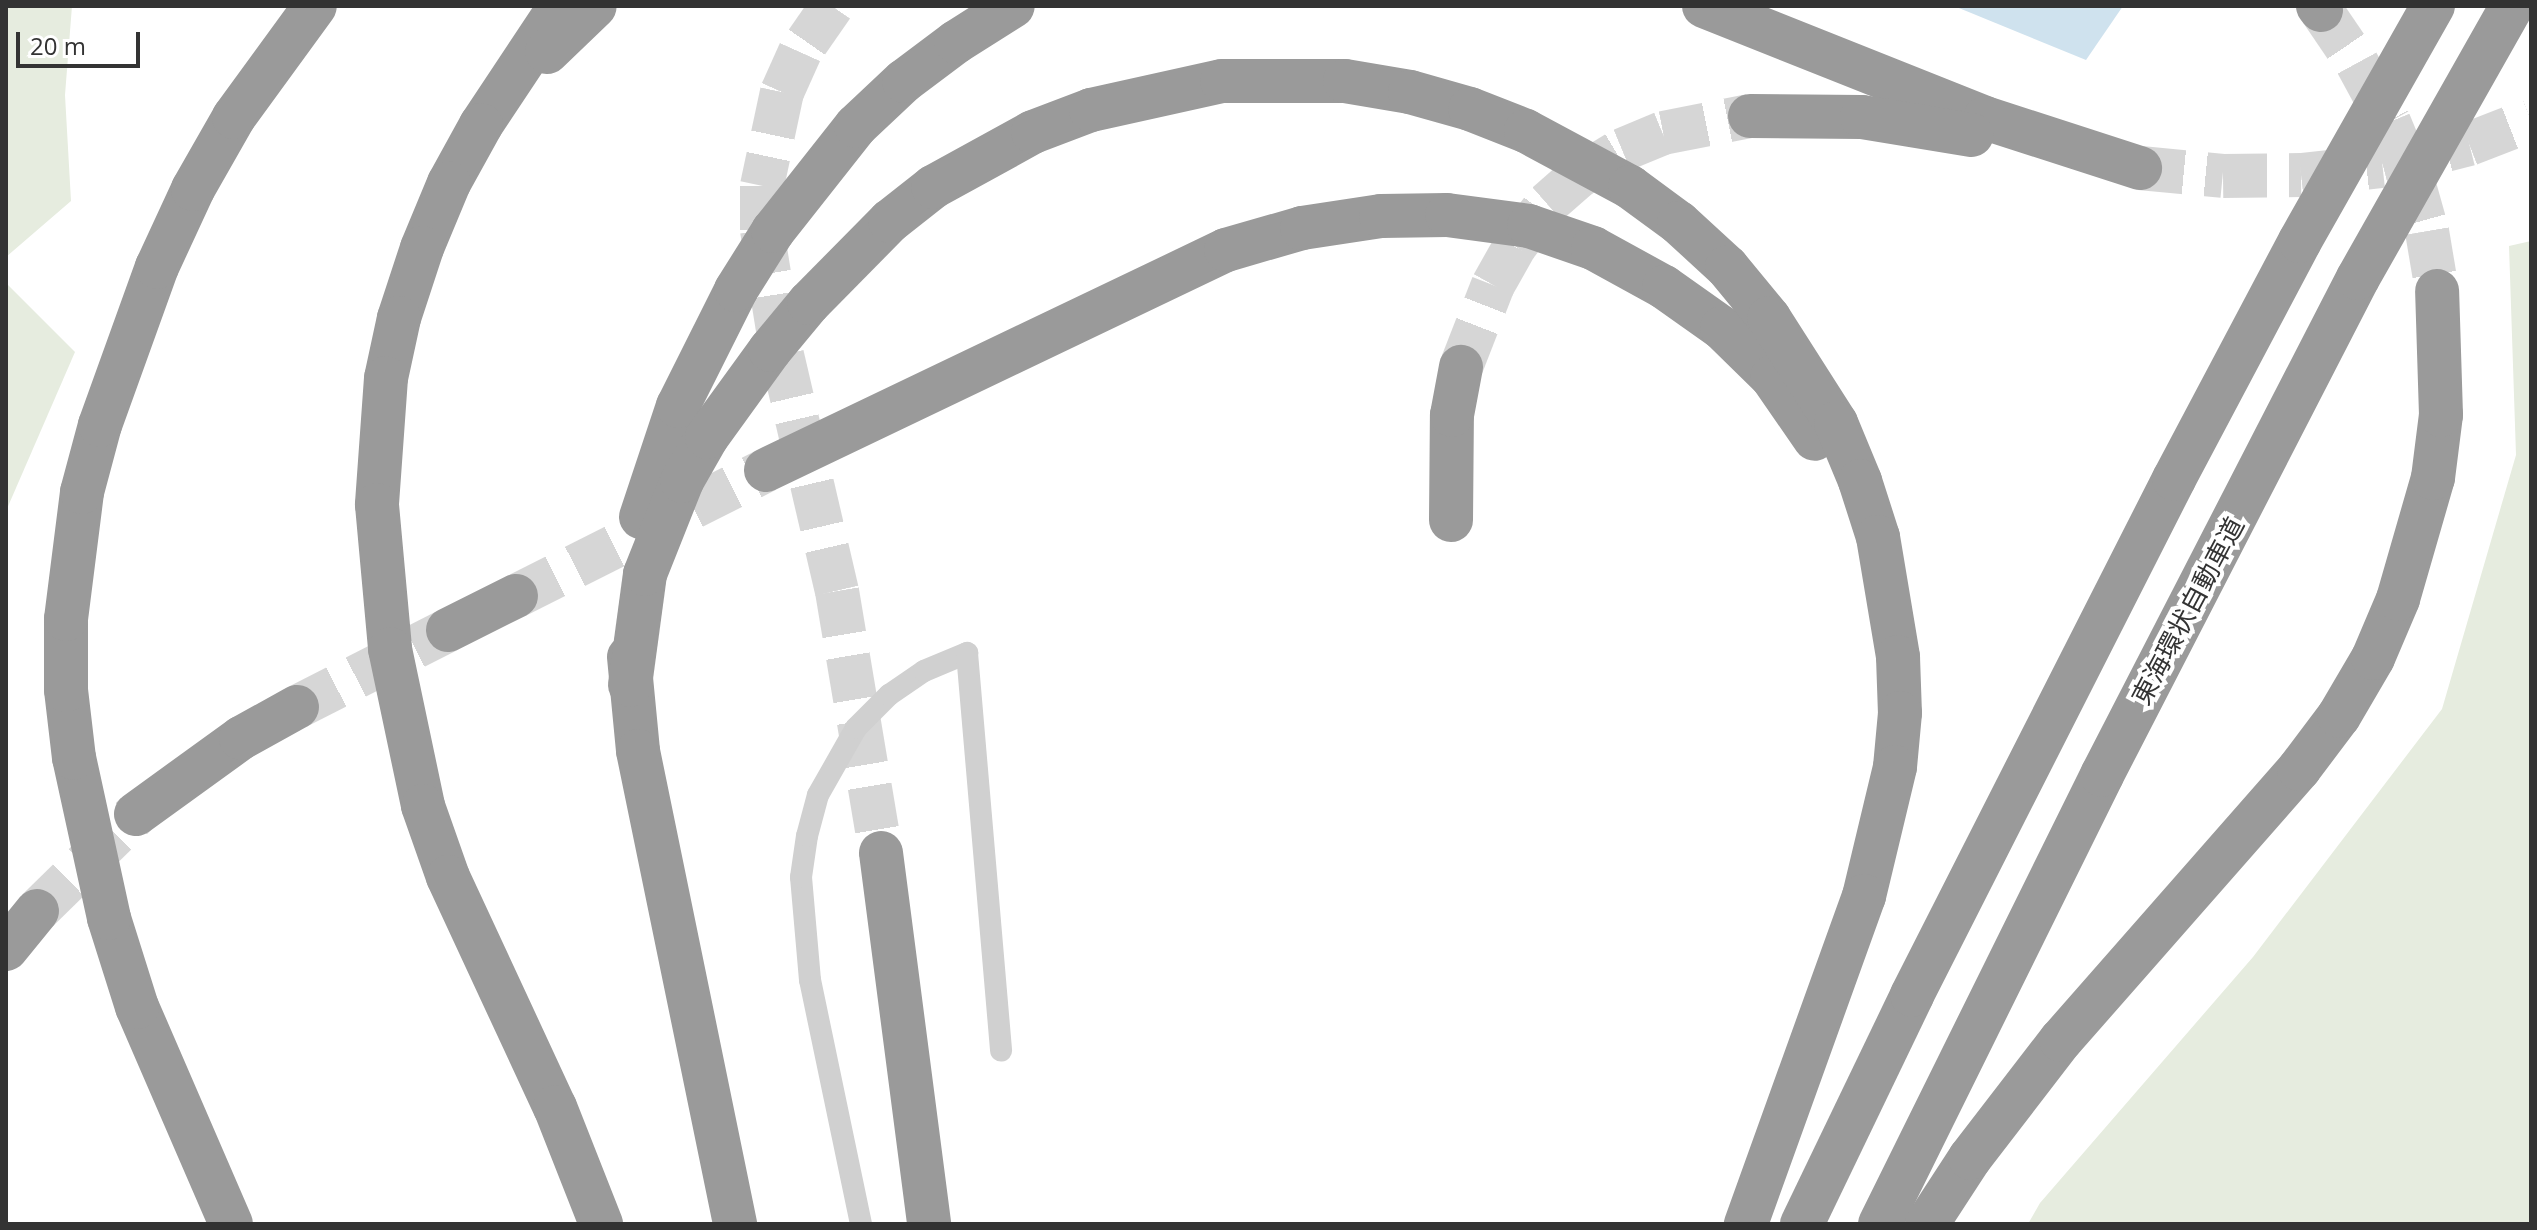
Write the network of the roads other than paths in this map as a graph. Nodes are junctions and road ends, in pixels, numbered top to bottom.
1 (315, 6) edge
2 (560, 6) edge
3 (595, 6) edge
4 (1013, 6) edge
5 (1704, 6) edge
6 (2433, 6) edge
7 (2512, 6) edge
8 (1750, 116) tunnel mouth
9 (481, 125) junction
10 (2437, 291) tunnel mouth
11 (1461, 367) tunnel mouth
12 (766, 470) tunnel mouth
13 (1451, 520) dead end
14 (516, 596) tunnel mouth
15 (1889, 596) junction
16 (448, 630) tunnel mouth
17 (630, 685) junction
18 (297, 707) tunnel mouth
19 (136, 814) tunnel mouth
20 (881, 853) tunnel mouth
21 (37, 911) tunnel mouth
22 (6, 949) edge
23 (1001, 1051) dead end
24 (231, 1224) edge
25 (601, 1224) edge
26 (735, 1224) edge
27 (861, 1224) edge
28 (929, 1224) edge
29 (1746, 1224) edge
30 (1802, 1224) edge
31 (1880, 1224) edge
32 (1927, 1224) edge

1 - 24 highway
2 - 9 highway
3 - 9 highway
4 - 17 highway
5 - 8 highway
6 - 30 highway
7 - 31 highway, 東海環状自動車道
9 - 25 highway
10 - 32 highway
11 - 13 highway
12 - 15 highway
14 - 16 highway
15 - 17 highway
15 - 29 highway
17 - 26 highway
18 - 19 highway
20 - 28 highway
21 - 22 highway
23 - 27 lane

